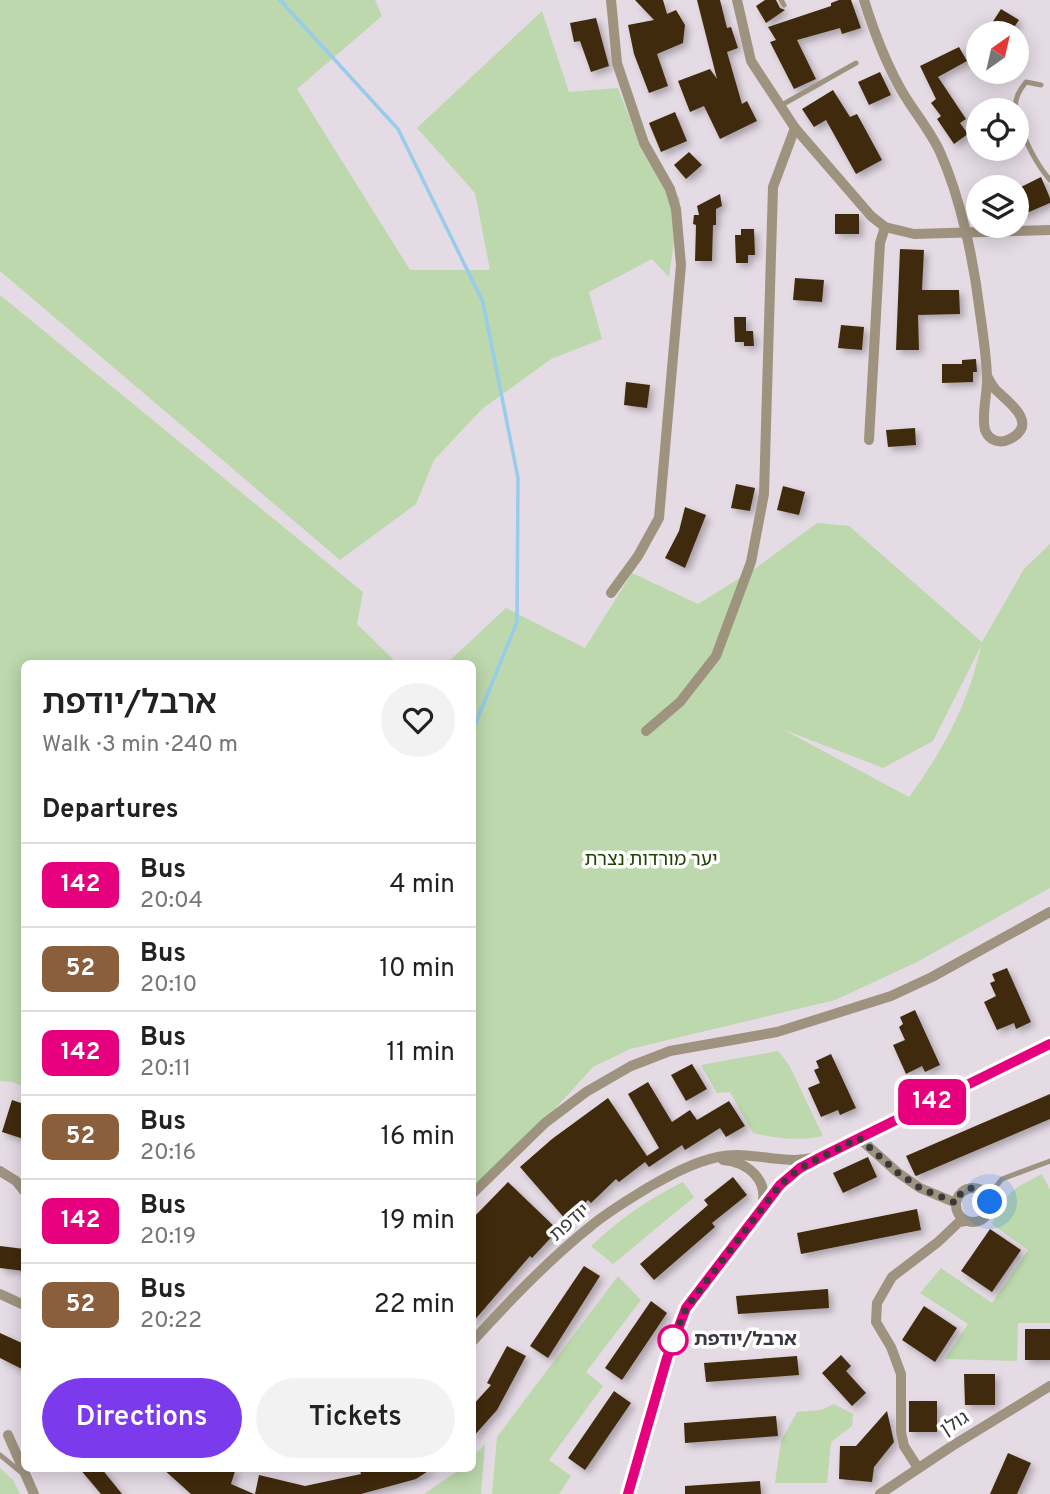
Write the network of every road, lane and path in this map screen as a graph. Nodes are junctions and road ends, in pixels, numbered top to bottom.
1 (611, 0) edge
2 (737, 0) edge
3 (863, 0) edge
4 (856, 62) dead end
5 (1041, 85) dead end
6 (1017, 98) edge
7 (780, 106) junction
8 (795, 128) junction
9 (1029, 147) edge
10 (1050, 180) edge
11 (885, 226) junction
12 (1050, 230) edge
13 (1029, 231) edge
14 (966, 233) joint
15 (967, 238) edge
16 (987, 376) junction
17 (869, 440) dead end
18 (611, 593) dead end
19 (646, 731) dead end
20 (1050, 912) edge
21 (1050, 1044) edge
22 (859, 1138) junction
23 (823, 1156) junction
24 (710, 1159) junction
25 (1050, 1161) edge
26 (0, 1171) edge
27 (21, 1187) edge
28 (476, 1190) edge
29 (988, 1196) junction
30 (956, 1203) junction
31 (761, 1208) junction
32 (966, 1221) junction
33 (0, 1294) edge
34 (21, 1304) edge
35 (476, 1338) edge
36 (1050, 1386) edge
37 (8, 1435) dead end
38 (0, 1455) edge
39 (21, 1466) edge
40 (918, 1468) junction
41 (24, 1472) edge
42 (28, 1482) junction
43 (34, 1494) edge
44 (628, 1494) edge
45 (880, 1494) edge

1 - 18 street
2 - 7 street
3 - 14 street
4 - 7 lane
5 - 6 lane
7 - 8 street
8 - 11 street
8 - 19 street
9 - 10 lane
11 - 14 street
11 - 17 street
12 - 13 street
15 - 16 street
16 - 16 street
20 - 28 street
21 - 22 street
22 - 23 street
22 - 30 street
23 - 24 street, יודפת
23 - 31 street
24 - 31 street
24 - 35 street, יודפת
25 - 29 lane
26 - 27 street
29 - 30 street
29 - 32 street
30 - 32 street
31 - 44 street
32 - 40 street
33 - 34 street
36 - 40 street, גולן
37 - 39 street
38 - 42 lane
40 - 45 street, גולן
41 - 42 street
42 - 43 street

